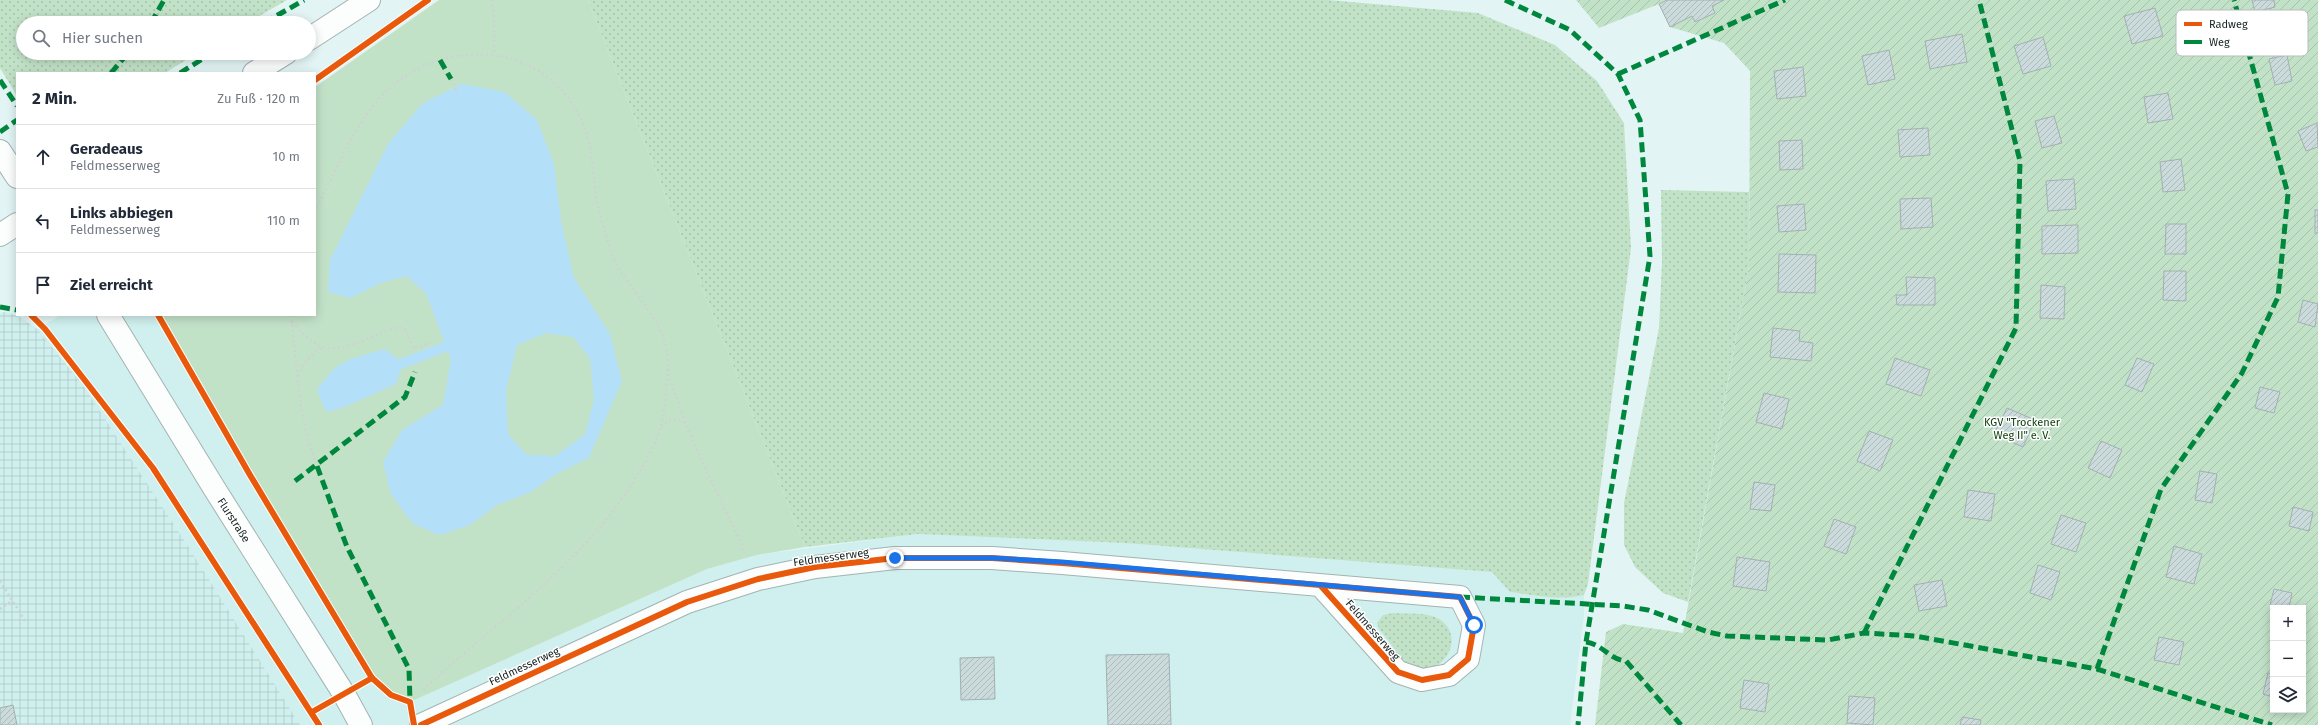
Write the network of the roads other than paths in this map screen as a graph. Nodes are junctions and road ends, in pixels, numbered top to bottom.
1 (369, 0) edge
2 (316, 34) edge
3 (275, 60) edge
4 (256, 72) edge
5 (0, 151) edge
6 (16, 175) edge
7 (16, 225) edge
8 (0, 235) edge
9 (109, 316) edge
10 (1321, 586) junction
11 (361, 725) edge
12 (421, 725) edge

1 - 2 street
3 - 4 street
5 - 6 street
7 - 8 street
9 - 11 street, Flurstraße
10 - 10 street, Feldmesserweg
10 - 12 street, Feldmesserweg

